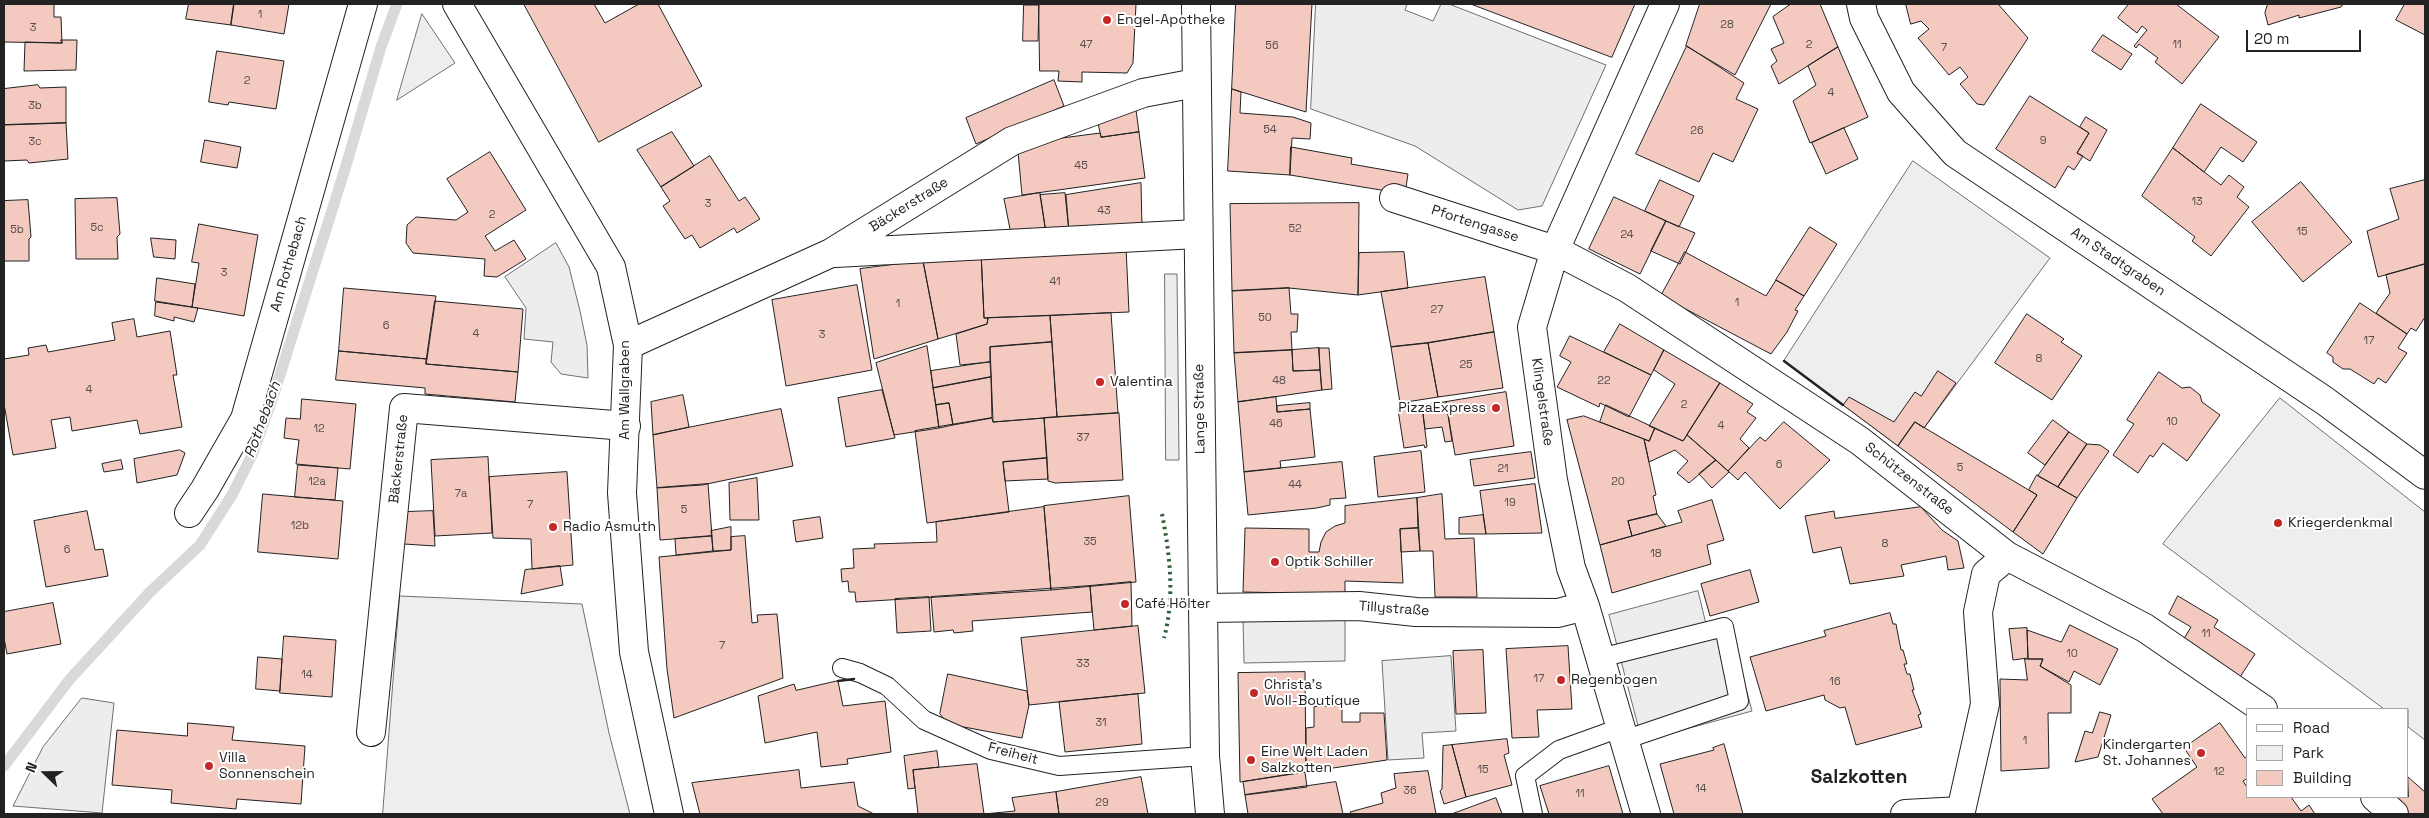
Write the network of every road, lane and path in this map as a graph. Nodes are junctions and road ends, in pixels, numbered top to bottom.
1 (363, 4) edge
2 (457, 4) edge
3 (1196, 4) edge
4 (1665, 4) edge
5 (1861, 4) edge
6 (1196, 83) junction
7 (1394, 198) dead end
8 (1197, 234) junction
9 (1555, 250) junction
10 (831, 253) junction
11 (628, 345) junction
12 (626, 426) junction
13 (2425, 475) edge
14 (189, 513) dead end
15 (2008, 556) junction
16 (1585, 606) junction
17 (1203, 608) junction
18 (1600, 658) junction
19 (842, 668) dead end
20 (2262, 708) edge
21 (371, 732) dead end
22 (1622, 734) junction
23 (1206, 756) junction
24 (2376, 798) edge
25 (669, 814) edge
26 (1210, 814) edge
27 (1533, 814) edge
28 (1646, 814) edge
29 (1909, 814) edge
30 (2394, 814) edge

1 - 14 street, Am Rothebach
2 - 11 street, Am Wallgraben
3 - 6 street, Lange Straße
4 - 9 street, Klingelstraße
5 - 13 street, Am Stadtgraben
6 - 8 street, Lange Straße
6 - 10 street, Bäckerstraße
7 - 9 street, Pfortengasse
8 - 10 street
8 - 17 street, Lange Straße
9 - 15 street, Schützenstraße
9 - 16 street, Klingelstraße
10 - 11 street, Bäckerstraße
11 - 12 street, Am Wallgraben
12 - 21 street, Bäckerstraße
12 - 25 street, Am Wallgraben
15 - 20 street, Schützenstraße
15 - 29 street
16 - 17 street, Tillystraße
16 - 18 street, Klingelstraße
17 - 23 street, Lange Straße
18 - 22 street, Klingelstraße
18 - 22 lane
19 - 23 lane, Freiheit
22 - 27 lane
22 - 28 street, Klingelstraße
23 - 26 street, Lange Straße
24 - 30 street

